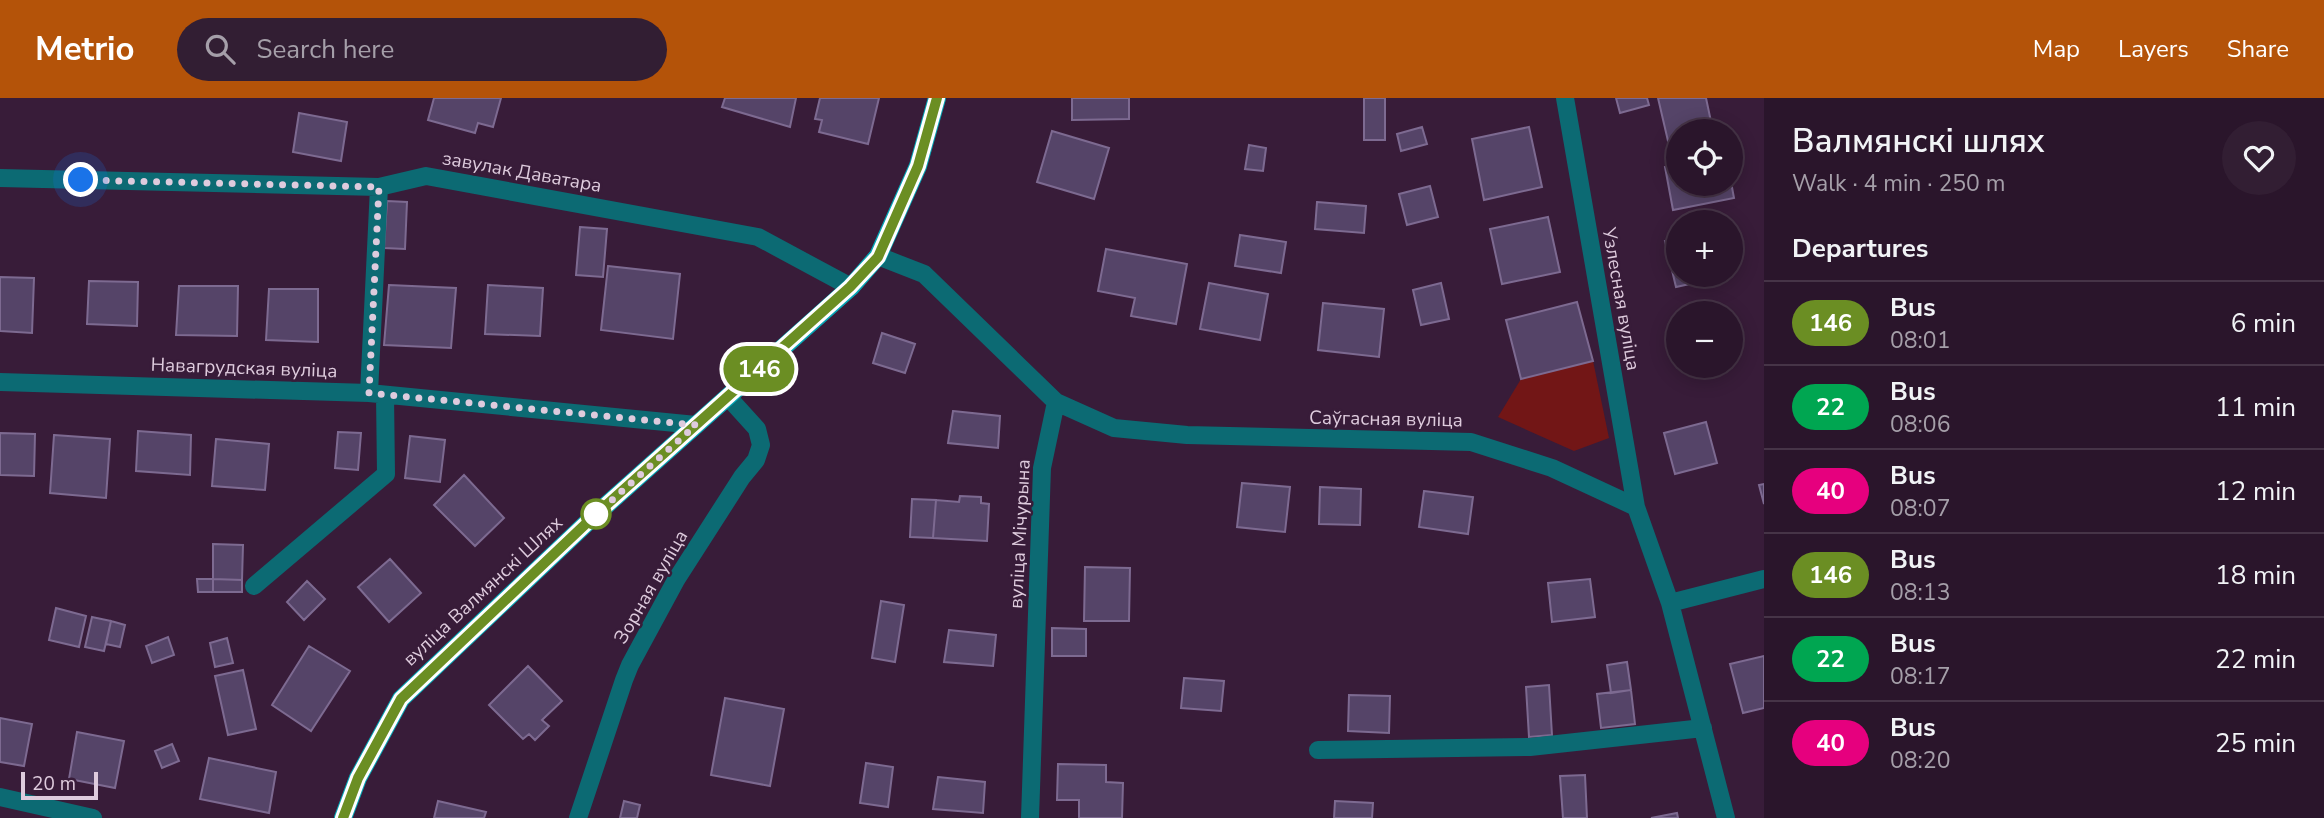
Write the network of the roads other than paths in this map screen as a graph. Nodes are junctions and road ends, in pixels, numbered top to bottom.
1 (937, 98) edge
2 (1565, 98) edge
3 (0, 178) edge
4 (379, 187) junction
5 (878, 257) junction
6 (850, 287) junction
7 (0, 382) edge
8 (377, 394) junction
9 (728, 397) junction
10 (1056, 402) junction
11 (696, 425) junction
12 (1636, 507) junction
13 (1764, 579) edge
14 (254, 586) dead end
15 (1670, 603) junction
16 (1703, 728) junction
17 (1318, 750) dead end
18 (0, 797) edge
19 (93, 818) edge
20 (343, 818) edge
21 (578, 818) edge
22 (1030, 818) edge
23 (1726, 818) edge

1 - 5 main road, вуліца Валмянскі Шлях
2 - 12 street, Узлесная вуліца
3 - 4 street, завулак Даватара
4 - 6 street, завулак Даватара
4 - 8 street
5 - 6 main road, вуліца Валмянскі Шлях
5 - 10 street
6 - 9 main road, вуліца Валмянскі Шлях
7 - 8 street, Навагрудская вуліца
8 - 11 street, Навагрудская вуліца
8 - 14 street
9 - 11 main road, вуліца Валмянскі Шлях
9 - 21 street, Зорная вуліца
10 - 12 street, Саўгасная вуліца
10 - 22 street, вуліца Мічурына
11 - 20 main road, вуліца Валмянскі Шлях
12 - 15 street
13 - 15 street
15 - 16 street
16 - 17 street
16 - 23 street
18 - 19 street

